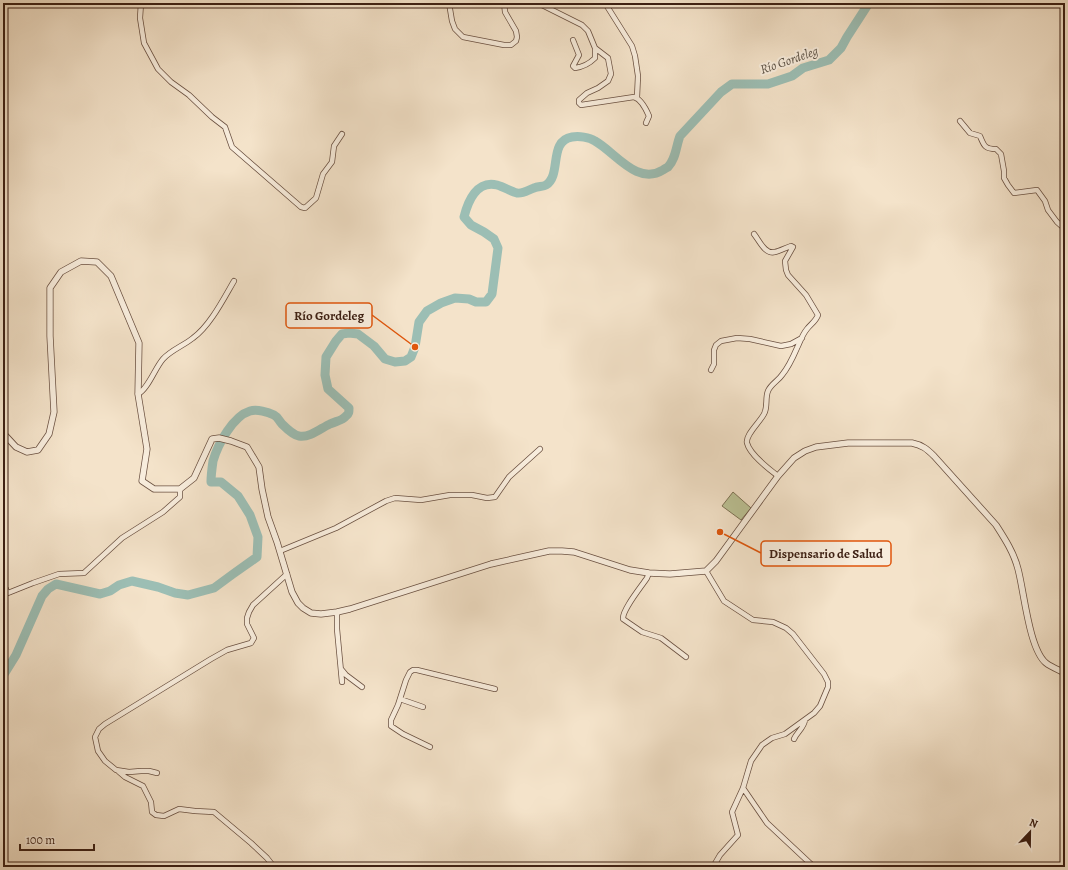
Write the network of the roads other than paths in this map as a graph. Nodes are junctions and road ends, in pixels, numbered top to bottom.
1 (141, 3) edge
2 (449, 3) edge
3 (504, 3) edge
4 (538, 3) edge
5 (605, 3) edge
6 (573, 40) dead end
7 (595, 48) junction
8 (637, 97) junction
9 (960, 121) dead end
10 (646, 123) dead end
11 (342, 134) dead end
12 (1065, 229) edge
13 (754, 234) dead end
14 (234, 280) dead end
15 (802, 338) junction
16 (711, 370) dead end
17 (138, 394) junction
18 (3, 433) edge
19 (540, 449) dead end
20 (778, 476) junction
21 (180, 489) junction
22 (280, 551) junction
23 (706, 572) junction
24 (649, 573) junction
25 (287, 574) junction
26 (3, 587) edge
27 (5, 594) edge
28 (337, 612) junction
29 (686, 657) dead end
30 (340, 667) junction
31 (1065, 673) edge
32 (342, 682) dead end
33 (362, 686) dead end
34 (495, 689) dead end
35 (400, 699) junction
36 (424, 708) dead end
37 (805, 720) junction
38 (794, 739) dead end
39 (430, 747) dead end
40 (116, 770) junction
41 (157, 773) dead end
42 (743, 788) junction
43 (274, 867) edge
44 (714, 867) edge
45 (814, 867) edge

1 - 11 street
2 - 3 street
4 - 7 street
5 - 8 street
6 - 7 street
7 - 8 street
8 - 10 street
9 - 12 street
13 - 15 street
14 - 17 street
15 - 16 street
15 - 20 street
17 - 18 street
17 - 21 street
19 - 22 street
20 - 23 street
20 - 31 street
21 - 22 street
21 - 27 street
22 - 25 street
23 - 24 street
23 - 37 street
24 - 28 street
24 - 29 street
25 - 28 street
25 - 40 street
26 - 27 street
28 - 30 street
30 - 32 street
30 - 33 street
34 - 35 street
35 - 36 street
35 - 39 street
37 - 38 street
37 - 42 street
40 - 41 street
40 - 43 street
42 - 44 street
42 - 45 street

